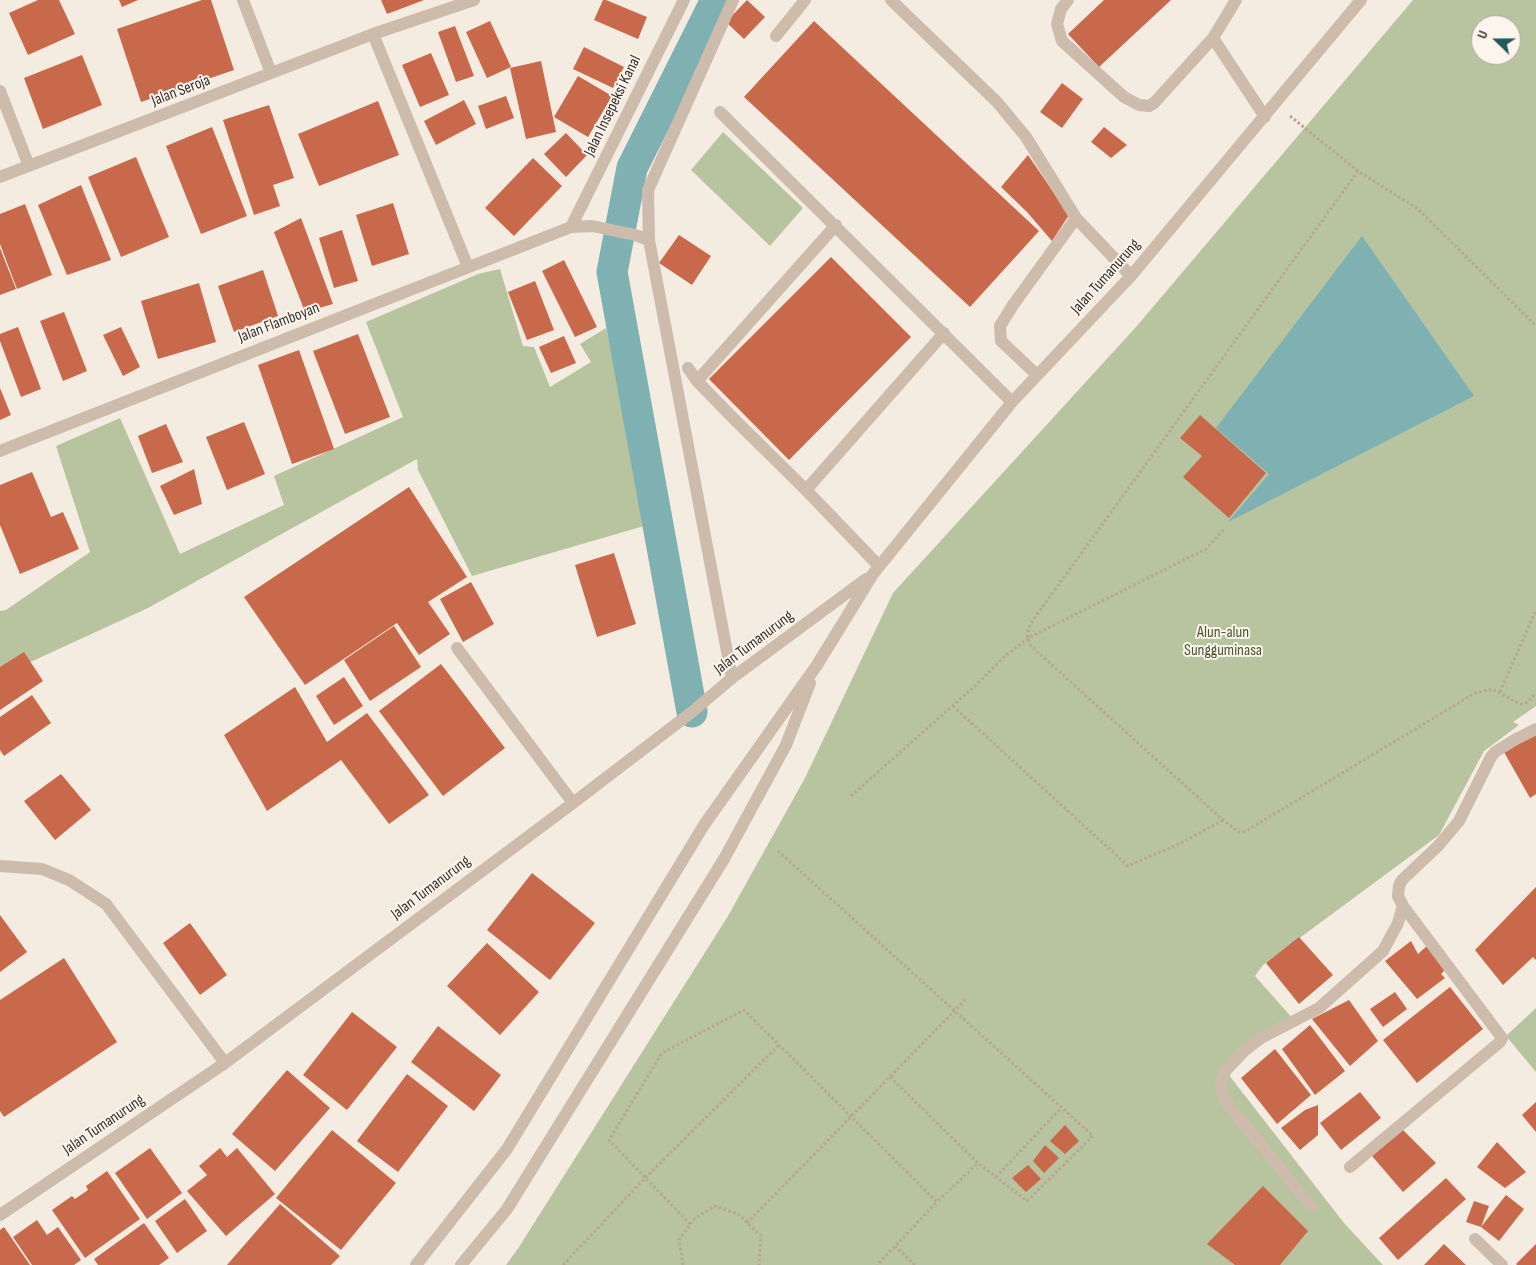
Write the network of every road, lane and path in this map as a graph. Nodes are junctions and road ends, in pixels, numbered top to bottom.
1 (243, 0) edge
2 (474, 0) edge
3 (684, 0) edge
4 (733, 0) edge
5 (805, 0) edge
6 (891, 0) edge
7 (1068, 0) edge
8 (1236, 0) edge
9 (1353, 3) edge
10 (373, 34) junction
11 (776, 36) dead end
12 (1213, 38) junction
13 (271, 74) junction
14 (0, 92) edge
15 (1275, 104) junction
16 (720, 112) dead end
17 (1265, 117) junction
18 (29, 166) junction
19 (1358, 171) junction
20 (0, 177) edge
21 (1076, 218) junction
22 (836, 225) junction
23 (571, 227) junction
24 (649, 240) junction
25 (468, 267) junction
26 (1131, 276) junction
27 (1536, 326) edge
28 (944, 333) junction
29 (688, 368) dead end
30 (1037, 375) junction
31 (697, 380) junction
32 (1012, 402) junction
33 (0, 451) edge
34 (806, 490) junction
35 (1225, 528) dead end
36 (876, 570) junction
37 (1536, 610) edge
38 (1028, 638) junction
39 (457, 648) dead end
40 (817, 665) junction
41 (732, 678) junction
42 (1500, 692) junction
43 (1536, 693) edge
44 (953, 706) junction
45 (1536, 729) edge
46 (851, 796) dead end
47 (573, 802) junction
48 (1223, 820) junction
49 (778, 851) dead end
50 (0, 866) edge
51 (1403, 906) junction
52 (967, 998) dead end
53 (954, 1012) junction
54 (779, 1045) junction
55 (225, 1063) junction
56 (890, 1077) junction
57 (1061, 1108) junction
58 (851, 1117) junction
59 (978, 1163) junction
60 (1350, 1167) dead end
61 (996, 1177) junction
62 (645, 1178) junction
63 (936, 1202) junction
64 (1311, 1206) dead end
65 (0, 1215) edge
66 (748, 1223) junction
67 (690, 1224) junction
68 (1475, 1239) dead end
69 (895, 1246) junction
70 (416, 1265) edge
71 (461, 1265) edge
72 (563, 1265) edge
73 (683, 1265) edge
74 (759, 1265) edge
75 (877, 1265) edge
76 (915, 1265) edge
77 (1502, 1265) edge

1 - 13 street
2 - 10 street, Jalan Seroja
3 - 23 street, Jalan Insepeksi Kanal
4 - 24 street
5 - 11 street
6 - 21 street
7 - 12 street
8 - 12 street
9 - 15 street, Jalan Tumanurung
10 - 13 street, Jalan Seroja
10 - 25 street
12 - 17 street
13 - 18 street, Jalan Seroja
14 - 18 street
15 - 17 street, Jalan Tumanurung
15 - 19 path
16 - 22 street
17 - 26 street, Jalan Tumanurung
18 - 20 street, Jalan Seroja
19 - 27 path
19 - 38 path
21 - 26 street
21 - 30 street
22 - 28 street
22 - 31 street
23 - 24 street, Jalan Flamboyan
23 - 25 street, Jalan Flamboyan
24 - 41 street
25 - 33 street, Jalan Flamboyan
26 - 30 street, Jalan Tumanurung
28 - 32 street
28 - 34 street
29 - 31 street
30 - 32 street, Jalan Tumanurung
31 - 34 street
32 - 36 street, Jalan Tumanurung
34 - 36 street
35 - 38 path
36 - 40 street, Jalan Tumanurung
36 - 41 street, Jalan Tumanurung
37 - 42 path
38 - 44 path
38 - 48 path
39 - 47 street
40 - 70 street, Jalan Tumanurung
40 - 71 street, Jalan Tumanurung
41 - 47 street, Jalan Tumanurung
42 - 43 path
42 - 48 path
44 - 46 path
44 - 48 path
45 - 51 street
47 - 55 street, Jalan Tumanurung
49 - 53 path
50 - 55 street
51 - 60 street
51 - 64 street
52 - 53 path
53 - 56 path
53 - 57 path
54 - 58 path
54 - 62 path
54 - 62 path
55 - 65 street, Jalan Tumanurung
56 - 58 path
56 - 59 path
57 - 61 path
57 - 61 path
58 - 63 path
58 - 66 path
59 - 61 path
59 - 63 path
62 - 67 path
62 - 72 path
63 - 69 path
66 - 67 path
66 - 74 path
67 - 73 path
68 - 77 street
69 - 75 path
69 - 76 path

